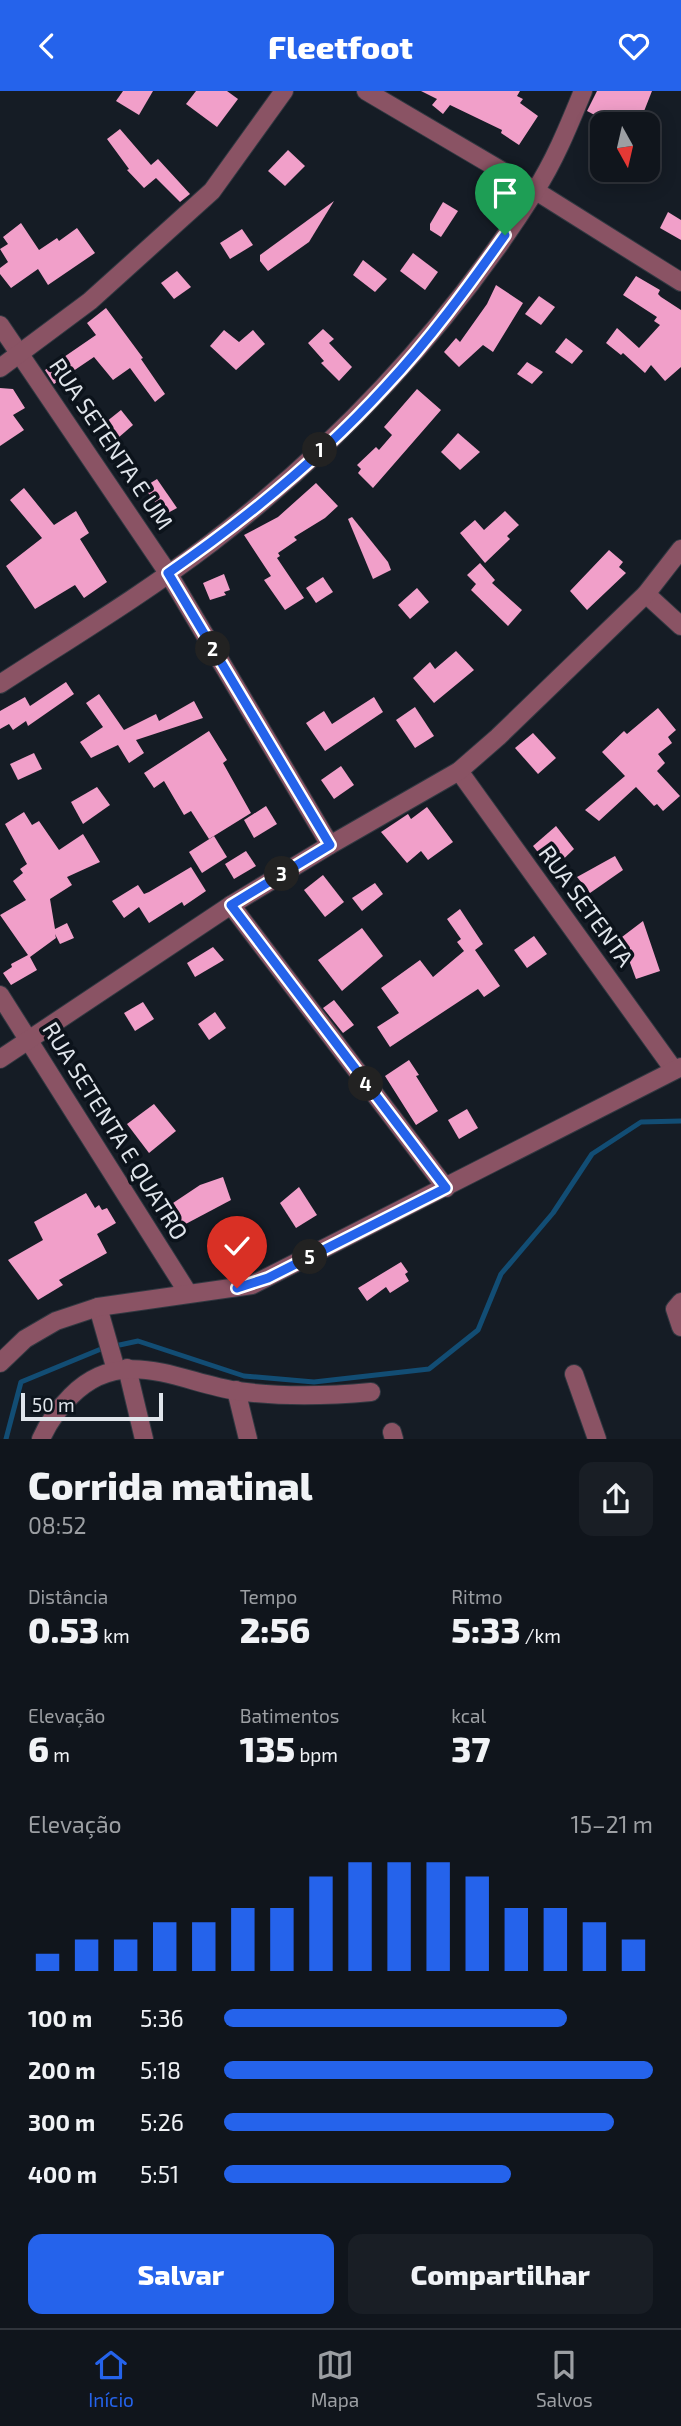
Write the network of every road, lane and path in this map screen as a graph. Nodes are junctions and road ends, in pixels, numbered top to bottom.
1 (284, 91) edge
2 (366, 91) edge
3 (583, 91) edge
4 (536, 191) junction
5 (681, 282) edge
6 (0, 325) edge
7 (21, 354) junction
8 (0, 368) edge
9 (681, 549) edge
10 (168, 573) junction
11 (646, 594) junction
12 (681, 626) edge
13 (0, 684) edge
14 (459, 771) junction
15 (330, 845) junction
16 (231, 905) junction
17 (0, 995) edge
18 (29, 1040) junction
19 (0, 1059) edge
20 (678, 1068) edge
21 (446, 1188) junction
22 (188, 1293) junction
23 (681, 1302) edge
24 (99, 1313) junction
25 (681, 1327) edge
26 (0, 1363) edge
27 (119, 1366) junction
28 (574, 1374) dead end
29 (236, 1390) junction
30 (371, 1392) dead end
31 (41, 1439) edge
32 (144, 1439) edge
33 (248, 1439) edge
34 (597, 1439) edge

1 - 7 street
2 - 4 street
3 - 4 street
4 - 5 street
4 - 10 street
6 - 7 street, RUA SETENTA E UM
7 - 8 street
7 - 10 street, RUA SETENTA E UM
9 - 11 street
10 - 13 street
10 - 15 street, RUA SETENTA E UM
11 - 12 street
11 - 14 street
14 - 15 street
14 - 20 street, RUA SETENTA
15 - 16 street
16 - 18 street
16 - 21 street
17 - 18 street, RUA SETENTA E QUATRO
18 - 19 street
18 - 22 street, RUA SETENTA E QUATRO
20 - 21 street
21 - 22 street
22 - 24 street
23 - 25 street
24 - 26 street
24 - 27 street
27 - 29 street
27 - 31 street
27 - 32 street
28 - 34 street
29 - 30 street
29 - 33 street

